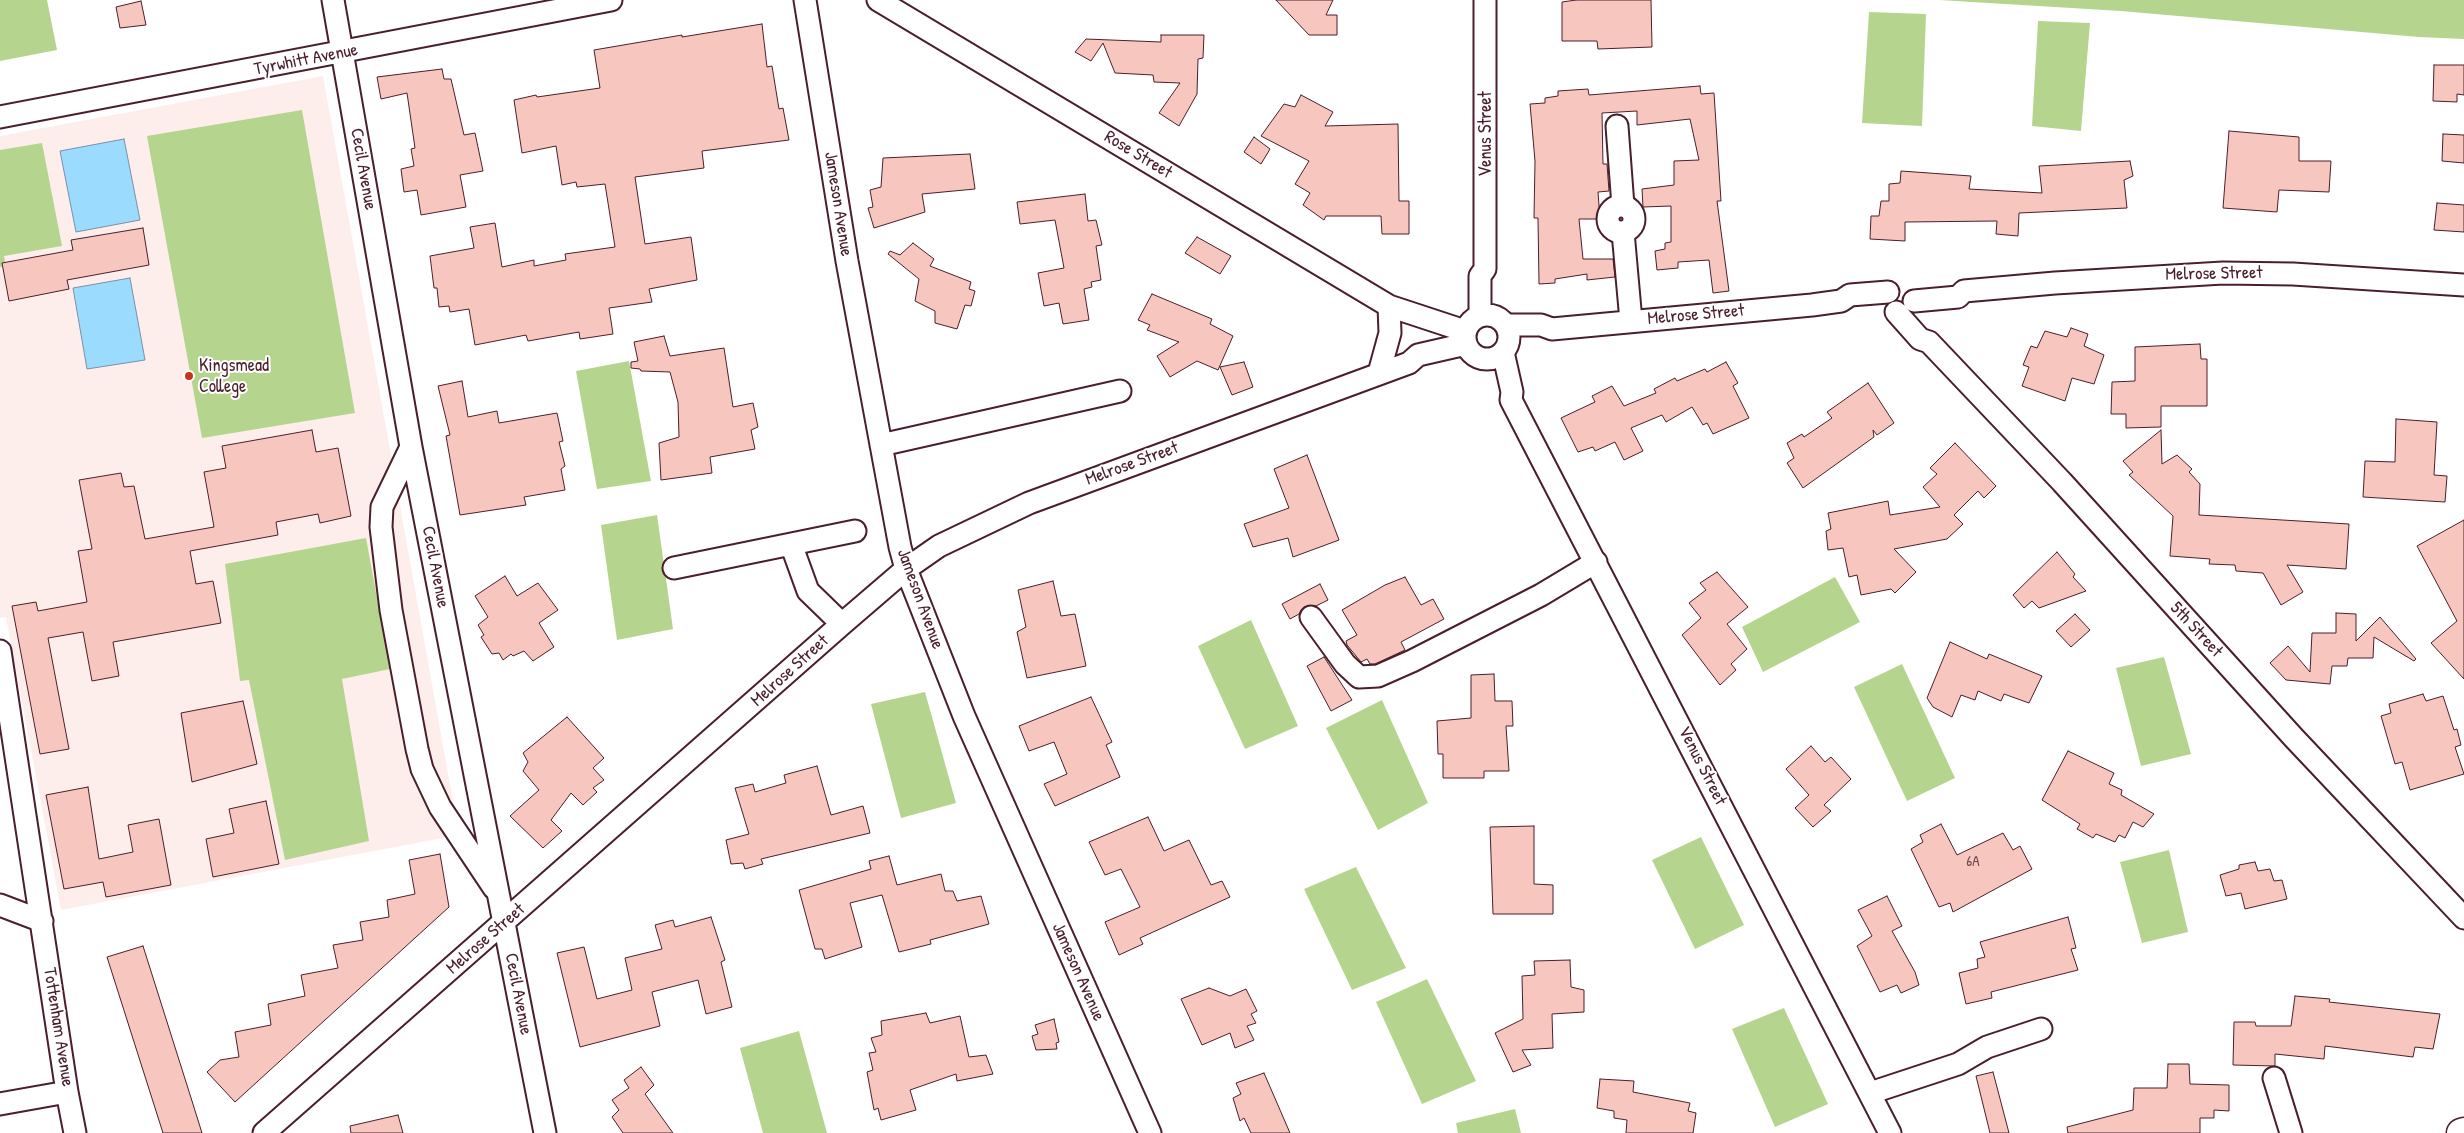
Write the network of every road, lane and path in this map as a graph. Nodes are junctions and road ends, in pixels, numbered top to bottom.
1 (333, 0) edge
2 (610, 0) edge
3 (805, 0) edge
4 (878, 0) edge
5 (1485, 0) edge
6 (342, 53) junction
7 (0, 117) edge
8 (1617, 126) dead end
9 (2464, 285) edge
10 (1901, 301) junction
11 (1394, 309) junction
12 (1631, 322) junction
13 (1498, 329) junction
14 (1470, 346) junction
15 (1379, 373) junction
16 (1120, 390) dead end
17 (1512, 400) junction
18 (881, 444) junction
19 (412, 447) junction
20 (855, 531) dead end
21 (791, 544) junction
22 (1596, 562) junction
23 (674, 568) dead end
24 (906, 569) junction
25 (1311, 616) dead end
26 (842, 624) junction
27 (0, 651) edge
28 (1, 655) edge
29 (8, 756) edge
30 (500, 897) junction
31 (0, 905) edge
32 (2464, 918) edge
33 (42, 921) junction
34 (505, 923) junction
35 (2041, 1029) dead end
36 (2274, 1078) dead end
37 (67, 1092) junction
38 (1870, 1093) junction
39 (0, 1104) edge
40 (75, 1133) edge
41 (264, 1133) edge
42 (545, 1133) edge
43 (1150, 1133) edge
44 (1890, 1133) edge
45 (2291, 1133) edge

1 - 6 street, Cecil Avenue
2 - 6 street, Tyrwhitt Avenue
3 - 18 street, Jameson Avenue
4 - 11 street, Rose Street
5 - 13 street, Venus Street
6 - 7 street, Tyrwhitt Avenue
6 - 19 street, Cecil Avenue
8 - 12 street
9 - 10 street, Melrose Street
10 - 12 street, Melrose Street
10 - 32 street, 5th Street
11 - 14 street, Rose Street
11 - 15 street
12 - 13 street, Melrose Street
13 - 14 street
13 - 14 street, Melrose Street
13 - 17 street, Venus Street
14 - 15 street, Melrose Street
14 - 17 street, Venus Street
15 - 24 street, Melrose Street
16 - 18 street
17 - 22 street, Venus Street
18 - 24 street, Jameson Avenue
19 - 30 street, Cecil Avenue
19 - 30 street
20 - 21 street
21 - 23 street
21 - 26 street
22 - 25 street
22 - 38 street, Venus Street
24 - 26 street, Melrose Street
24 - 43 street, Jameson Avenue
26 - 34 street, Melrose Street
27 - 28 street, Tottenham Avenue
28 - 29 street, Tottenham Avenue
29 - 33 street, Tottenham Avenue
30 - 34 street, Cecil Avenue
31 - 33 street
33 - 37 street, Tottenham Avenue
34 - 41 street, Melrose Street
34 - 42 street, Cecil Avenue
35 - 38 street
36 - 45 street
37 - 39 street
37 - 40 street, Tottenham Avenue
38 - 44 street, Venus Street

